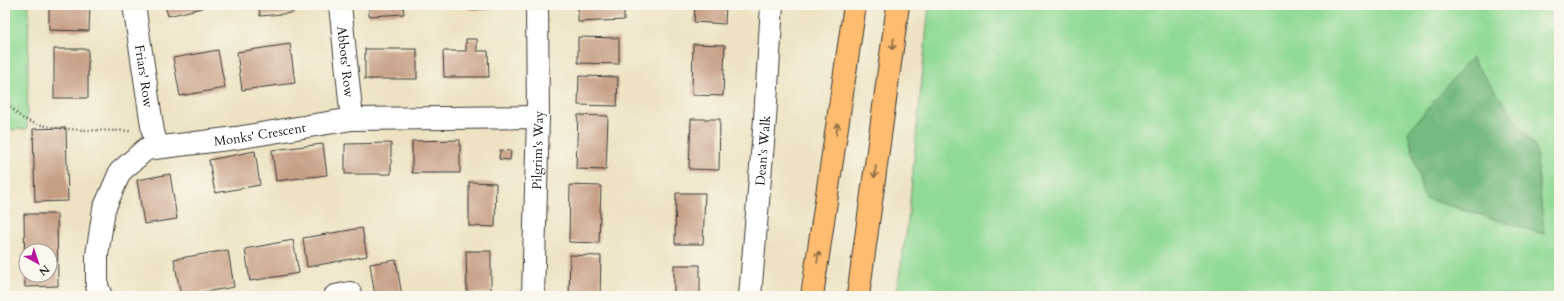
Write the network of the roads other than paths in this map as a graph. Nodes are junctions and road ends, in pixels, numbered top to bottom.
1 (134, 5) edge
2 (340, 5) edge
3 (537, 5) edge
4 (772, 5) edge
5 (855, 5) edge
6 (898, 5) edge
7 (538, 117) junction
8 (352, 119) junction
9 (155, 139) junction
10 (101, 296) edge
11 (533, 296) edge
12 (750, 296) edge
13 (812, 296) edge
14 (858, 296) edge

1 - 9 street, Friars' Row
2 - 8 street, Abbots' Row
3 - 7 street, Pilgrim's Way
4 - 12 street, Dean's Walk
13 -> 5 highway
6 -> 14 highway
7 - 8 street, Monks' Crescent
7 - 11 street, Pilgrim's Way
8 - 9 street, Monks' Crescent
9 - 10 street, Monks' Crescent

